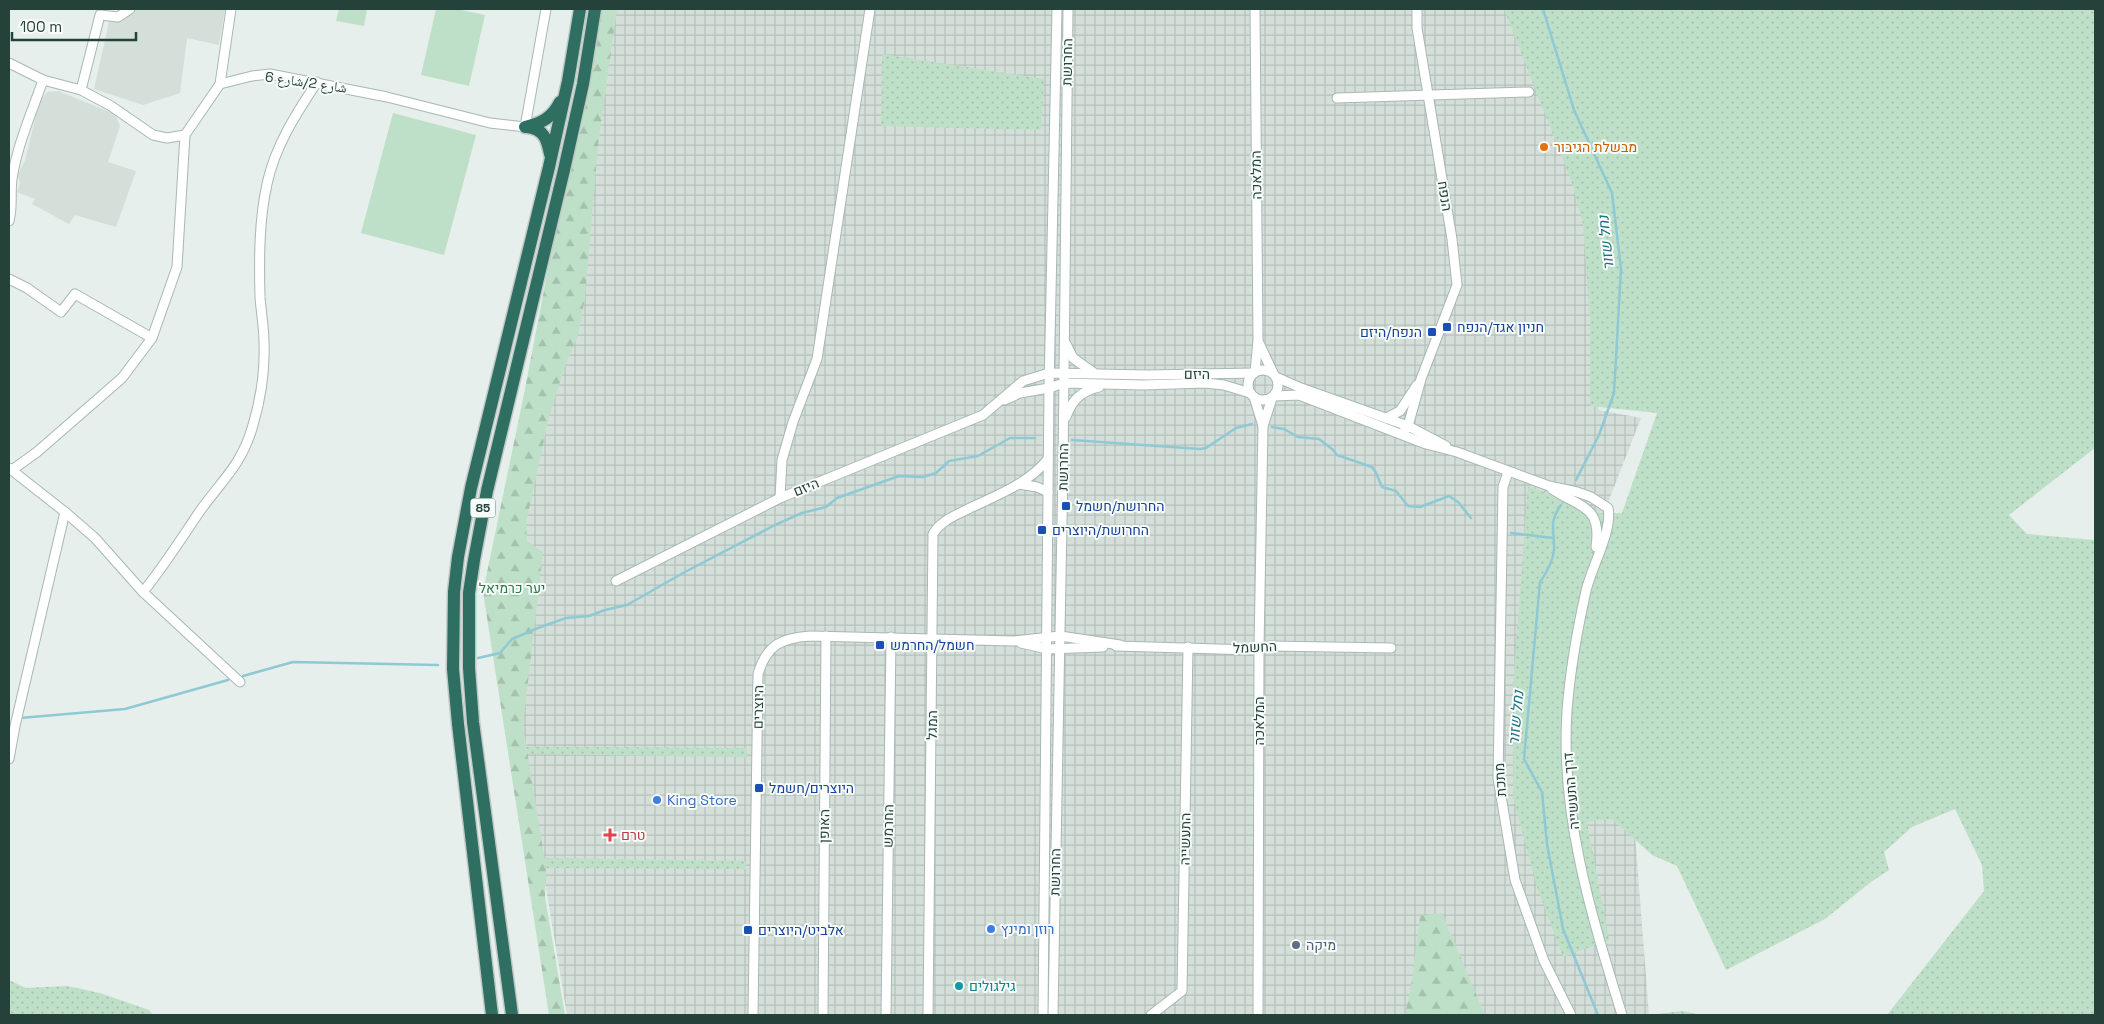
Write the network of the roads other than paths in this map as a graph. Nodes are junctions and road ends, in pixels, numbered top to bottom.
1 (130, 9) edge
2 (231, 9) edge
3 (546, 9) edge
4 (580, 9) edge
5 (595, 9) edge
6 (870, 9) edge
7 (1057, 9) edge
8 (1068, 9) edge
9 (1255, 9) edge
10 (1417, 9) edge
11 (9, 63) edge
12 (43, 80) junction
13 (317, 82) junction
14 (220, 84) junction
15 (81, 90) junction
16 (1529, 92) dead end
17 (565, 94) junction
18 (1428, 95) junction
19 (1337, 98) dead end
20 (525, 127) junction
21 (185, 135) junction
22 (551, 159) junction
23 (9, 221) edge
24 (9, 279) edge
25 (152, 338) junction
26 (1258, 340) junction
27 (1065, 341) junction
28 (1064, 372) junction
29 (1255, 372) junction
30 (1049, 373) junction
31 (1097, 374) junction
32 (1147, 375) junction
33 (1275, 375) junction
34 (1421, 379) junction
35 (1064, 383) junction
36 (1108, 385) junction
37 (1143, 385) junction
38 (1049, 388) junction
39 (1252, 395) junction
40 (1273, 397) junction
41 (1000, 402) junction
42 (1386, 418) junction
43 (1063, 424) junction
44 (1263, 426) junction
45 (1408, 426) junction
46 (1402, 434) junction
47 (1457, 452) junction
48 (1048, 459) junction
49 (10, 469) edge
50 (1508, 472) junction
51 (1019, 484) junction
52 (1548, 486) junction
53 (1048, 492) junction
54 (780, 498) junction
55 (66, 512) junction
56 (1594, 562) junction
57 (616, 581) dead end
58 (143, 592) junction
59 (826, 636) junction
60 (1060, 636) junction
61 (1047, 637) junction
62 (891, 638) junction
63 (933, 638) junction
64 (1014, 641) junction
65 (1120, 645) junction
66 (1188, 647) junction
67 (1259, 648) junction
68 (1391, 648) dead end
69 (1047, 649) junction
70 (1060, 649) junction
71 (240, 682) dead end
72 (13, 725) edge
73 (9, 759) edge
74 (492, 1015) edge
75 (512, 1015) edge
76 (753, 1015) edge
77 (823, 1015) edge
78 (886, 1015) edge
79 (928, 1015) edge
80 (1043, 1015) edge
81 (1053, 1015) edge
82 (1151, 1015) edge
83 (1258, 1015) edge
84 (1571, 1015) edge
85 (1622, 1015) edge

1 - 15 street
2 - 14 street
3 - 20 street
4 - 17 highway, 85
5 - 75 highway, 85
6 - 54 street
7 - 30 street, החרושת
8 - 27 street, החרושת
9 - 26 street, המלאכה
10 - 18 street, הנפח
11 - 12 street
12 - 15 street
12 - 23 street
13 - 14 street, شارع 2/شارع 6
13 - 20 street, شارع 2/شارع 6
13 - 58 street
14 - 21 street
15 - 21 street
16 - 18 street
17 - 20 highway
17 - 22 highway, 85
18 - 19 street
18 - 34 street, הנפח
20 - 22 highway
21 - 25 street
22 - 74 highway, 85
24 - 25 street
25 - 49 street
26 - 29 street, המלאכה
26 - 33 street, המלאכה
27 - 28 street, החרושת
27 - 31 street
28 - 30 street, היזם
28 - 31 street, היזם
28 - 35 street, החרושת
29 - 32 street, היזם
29 - 33 street
29 - 39 street, המלאכה
30 - 38 street, החרושת
30 - 41 street, היזם
31 - 32 street, היזם
32 - 37 street
33 - 40 street, המלאכה
33 - 42 street
34 - 42 street, הנפח
34 - 45 street, הנפח
35 - 36 street, היזם
35 - 38 street, היזם
35 - 43 street, החרושת
36 - 37 street, היזם
36 - 43 street
37 - 39 street, היזם
38 - 41 street, היזם
38 - 48 street, החרושת
39 - 40 street
39 - 44 street, המלאכה
40 - 44 street, המלאכה
40 - 46 street
41 - 54 street, היזם
42 - 45 street
43 - 60 street, החרושת
44 - 67 street, המלאכה
45 - 46 street, הנפח
45 - 47 street
46 - 47 street
47 - 50 street
48 - 51 street, המגל
48 - 53 street, החרושת
49 - 55 street
50 - 52 street, דרך התעשייה
50 - 84 street, מתכת
51 - 53 street
51 - 63 street, המגל
52 - 56 street, דרך התעשייה
52 - 56 street, דרך התעשייה
53 - 61 street, החרושת
54 - 57 street, היזם
55 - 58 street
55 - 72 street
56 - 85 street, דרך התעשייה
58 - 71 street
59 - 62 street, היוצרים
59 - 76 street, היוצרים
59 - 77 street, האופן
60 - 61 street, היוצרים
60 - 65 street, החשמל
60 - 70 street, החרושת
61 - 64 street, היוצרים
61 - 69 street, החרושת
62 - 63 street, היוצרים
62 - 78 street, החרמש
63 - 64 street, היוצרים
63 - 79 street, המגל
64 - 69 street, היוצרים
65 - 66 street, החשמל
65 - 70 street, החשמל
66 - 67 street, החשמל
66 - 82 street, התעשייה
67 - 68 street, החשמל
67 - 83 street, המלאכה
69 - 70 street, היוצרים
69 - 80 street, החרושת
70 - 81 street, החרושת
72 - 73 street

